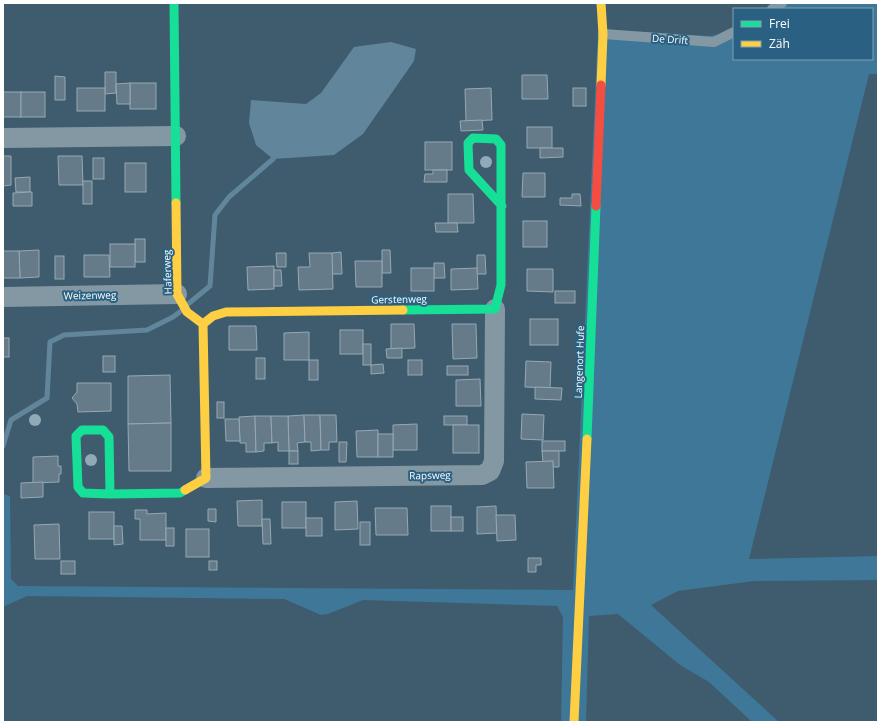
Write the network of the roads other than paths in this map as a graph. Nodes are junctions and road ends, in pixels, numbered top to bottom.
1 (174, 3) edge
2 (602, 3) edge
3 (733, 32) edge
4 (603, 34) junction
5 (176, 136) junction
6 (3, 138) edge
7 (502, 206) junction
8 (177, 294) junction
9 (3, 297) edge
10 (494, 309) junction
11 (203, 324) junction
12 (206, 478) junction
13 (110, 494) junction
14 (574, 722) edge

1 - 5 street, Haferweg
2 - 4 street, Langenort Hufe
3 - 4 lane, De Drift
4 - 14 street, Langenort Hufe
5 - 6 street
5 - 8 street, Haferweg
7 - 7 street
7 - 10 street
8 - 9 street, Weizenweg
8 - 11 street, Haferweg
10 - 11 street, Gerstenweg
10 - 12 street, Rapsweg
11 - 12 street
12 - 13 street
13 - 13 street

